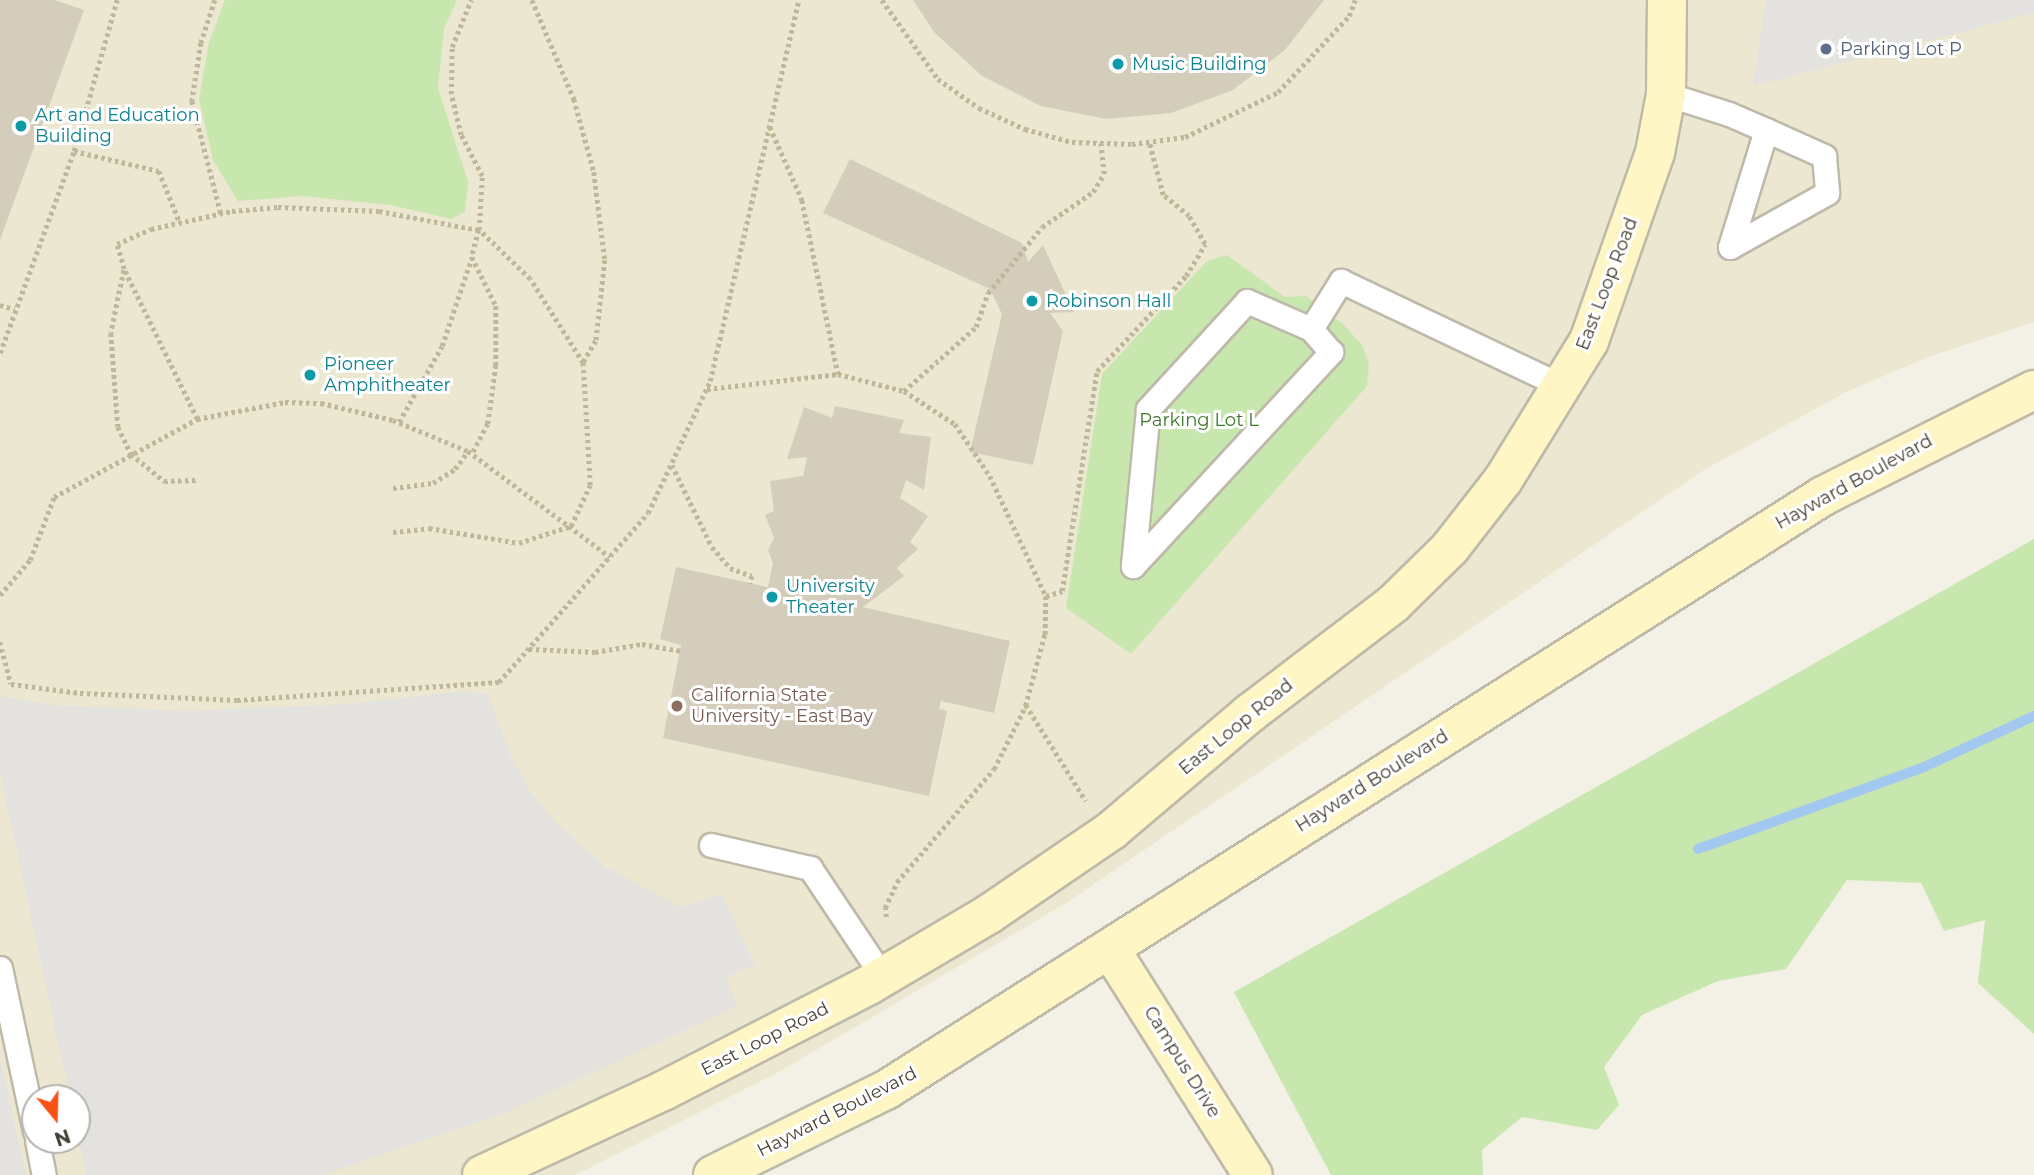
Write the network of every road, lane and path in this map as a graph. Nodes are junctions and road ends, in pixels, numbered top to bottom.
1 (117, 0) edge
2 (215, 0) edge
3 (471, 0) edge
4 (532, 0) edge
5 (799, 0) edge
6 (882, 0) edge
7 (1356, 0) edge
8 (1667, 0) edge
9 (1666, 94) junction
10 (770, 127) junction
11 (1766, 130) junction
12 (1149, 142) junction
13 (1101, 143) junction
14 (74, 151) junction
15 (220, 214) junction
16 (180, 223) junction
17 (479, 230) junction
18 (472, 257) junction
19 (124, 269) junction
20 (0, 305) edge
21 (14, 309) junction
22 (1311, 329) junction
23 (0, 353) edge
24 (583, 363) junction
25 (838, 374) junction
26 (1562, 386) junction
27 (707, 389) junction
28 (2034, 390) edge
29 (904, 391) junction
30 (197, 419) junction
31 (399, 422) junction
32 (470, 452) junction
33 (131, 454) junction
34 (671, 464) junction
35 (195, 480) dead end
36 (393, 488) dead end
37 (571, 526) junction
38 (393, 532) dead end
39 (610, 557) junction
40 (750, 584) dead end
41 (0, 595) edge
42 (1046, 596) junction
43 (0, 642) edge
44 (528, 649) junction
45 (680, 651) dead end
46 (1026, 705) junction
47 (1086, 802) dead end
48 (711, 845) dead end
49 (886, 917) dead end
50 (1110, 949) junction
51 (0, 968) edge
52 (883, 977) junction
53 (25, 1084) edge
54 (40, 1154) edge
55 (44, 1175) edge
56 (482, 1175) edge
57 (713, 1175) edge
58 (1253, 1175) edge

1 - 14 path
2 - 15 path
3 - 17 path
4 - 24 path
5 - 10 path
6 - 13 path
7 - 12 path
8 - 9 street, East Loop Road
9 - 11 lane
9 - 26 street, East Loop Road
10 - 25 path
10 - 27 path
11 - 11 lane
12 - 13 path
12 - 42 path
13 - 29 path
14 - 16 path
14 - 21 path
15 - 16 path
15 - 17 path
16 - 19 path
17 - 18 path
17 - 24 path
18 - 31 path
18 - 32 path
19 - 30 path
19 - 33 path
20 - 21 path
21 - 23 path
22 - 22 lane
22 - 26 lane
24 - 37 path
25 - 27 path
25 - 29 path
26 - 52 street, East Loop Road
27 - 34 path
28 - 50 street, Hayward Boulevard
29 - 42 path
30 - 31 path
30 - 33 path
31 - 32 path
32 - 36 path
32 - 37 path
33 - 35 path
33 - 41 path
34 - 39 path
34 - 40 path
37 - 38 path
37 - 39 path
39 - 44 path
42 - 46 path
43 - 44 path
44 - 45 path
46 - 47 path
46 - 49 path
48 - 52 lane
50 - 57 street, Hayward Boulevard
50 - 58 street, Campus Drive
51 - 53 lane
52 - 56 street, East Loop Road
54 - 55 lane

